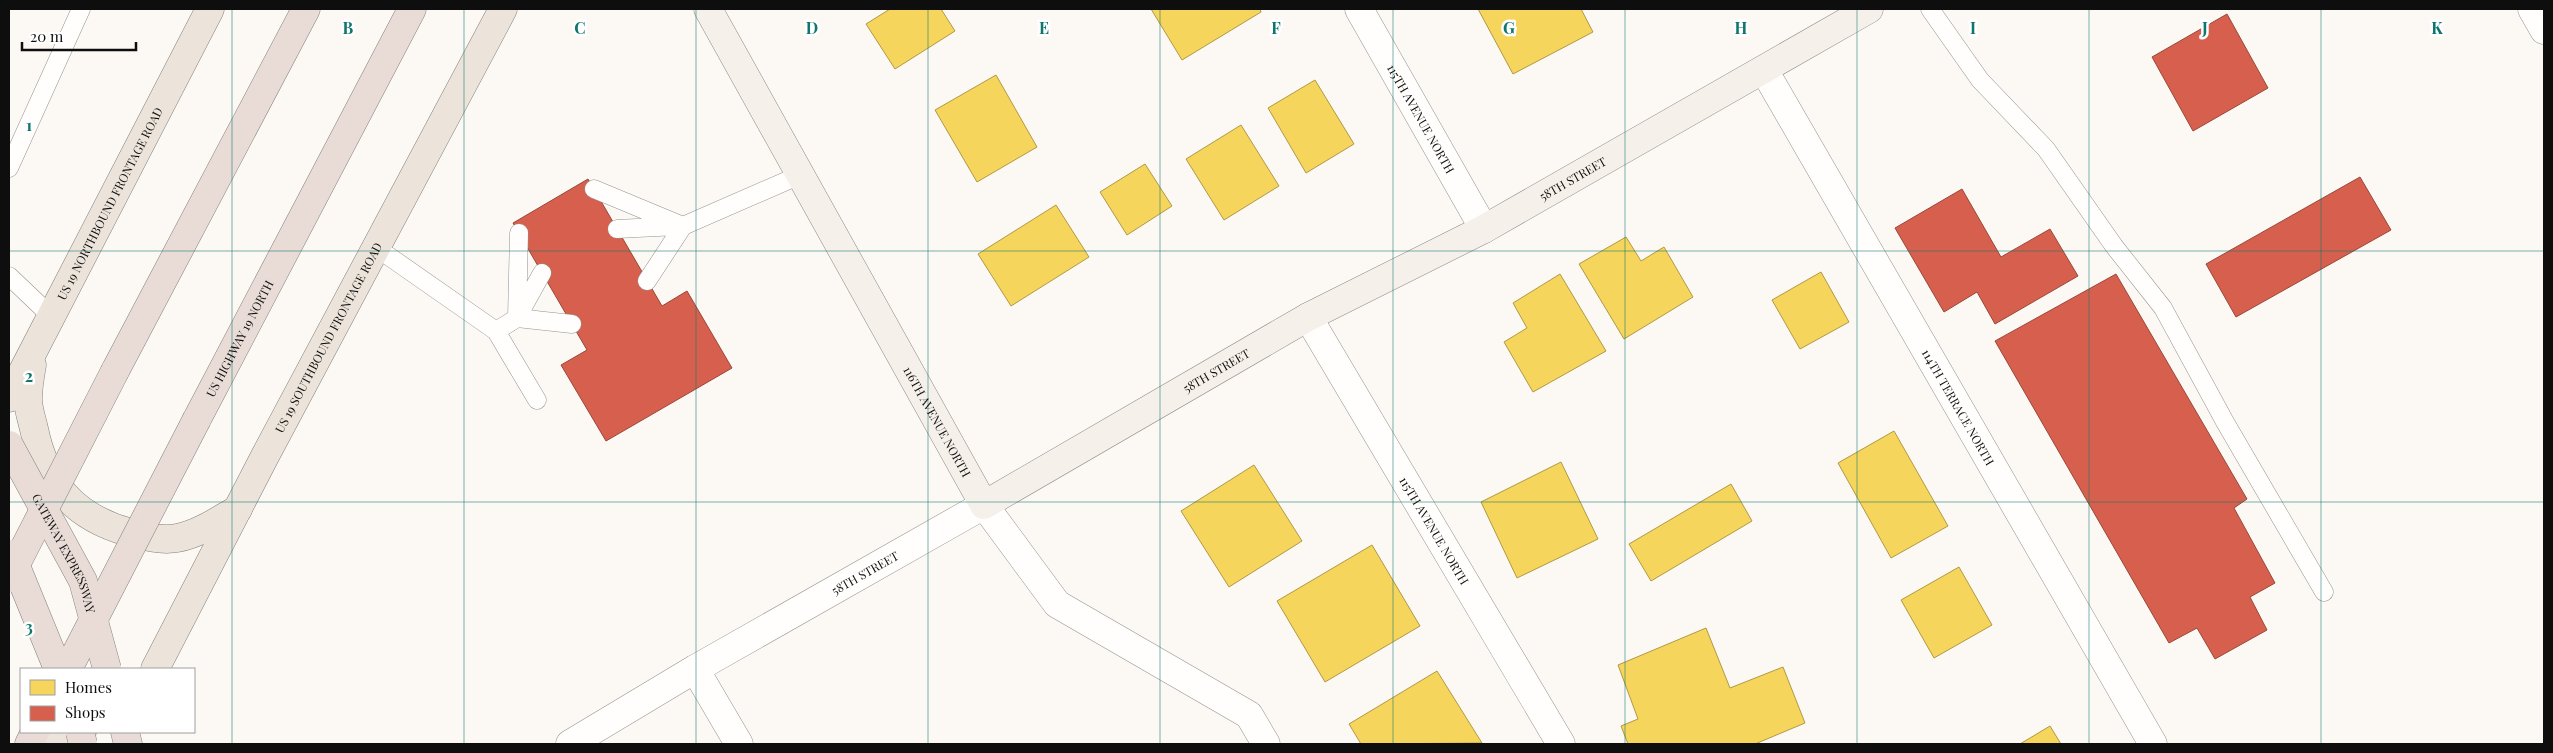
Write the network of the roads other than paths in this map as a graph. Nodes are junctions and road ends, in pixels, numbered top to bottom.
1 (81, 9) edge
2 (210, 9) edge
3 (306, 9) edge
4 (412, 9) edge
5 (503, 9) edge
6 (708, 9) edge
7 (1360, 9) edge
8 (1869, 9) edge
9 (1930, 9) edge
10 (2532, 9) edge
11 (2544, 30) edge
12 (1764, 70) junction
13 (9, 168) edge
14 (800, 176) junction
15 (594, 189) dead end
16 (683, 226) junction
17 (1484, 229) junction
18 (617, 230) dead end
19 (519, 233) dead end
20 (377, 248) junction
21 (542, 274) dead end
22 (9, 276) edge
23 (647, 281) dead end
24 (52, 316) junction
25 (1308, 317) junction
26 (517, 318) junction
27 (572, 324) dead end
28 (496, 331) junction
29 (33, 351) junction
30 (9, 398) edge
31 (537, 400) dead end
32 (9, 445) edge
33 (984, 505) junction
34 (238, 508) junction
35 (9, 548) edge
36 (9, 578) edge
37 (2324, 592) dead end
38 (58, 668) edge
39 (69, 668) edge
40 (107, 668) edge
41 (157, 668) edge
42 (695, 669) junction
43 (79, 733) edge
44 (123, 733) edge
45 (44, 744) edge
46 (116, 744) edge
47 (570, 744) edge
48 (739, 744) edge
49 (1266, 744) edge
50 (1561, 744) edge
51 (2153, 744) edge

1 - 13 lane
2 - 24 main road, US 19 NORTHBOUND FRONTAGE ROAD
3 - 36 highway, bridge
4 - 39 highway, US HIGHWAY 19 NORTH, bridge
5 - 20 main road, US 19 SOUTHBOUND FRONTAGE ROAD
6 - 14 street, 116TH AVENUE NORTH
7 - 17 street, 115TH AVENUE NORTH
8 - 12 street, 58TH STREET
9 - 37 lane
10 - 11 street
12 - 17 street, 58TH STREET
12 - 51 street, 114TH TERRACE NORTH
14 - 16 lane
14 - 33 street, 116TH AVENUE NORTH
15 - 16 lane
16 - 18 lane
16 - 23 lane
17 - 25 street, 58TH STREET
19 - 26 lane
20 - 28 lane
20 - 34 main road, US 19 SOUTHBOUND FRONTAGE ROAD
21 - 26 lane
22 - 24 lane
24 - 29 main road, US 19 NORTHBOUND FRONTAGE ROAD
25 - 33 street, 58TH STREET
25 - 50 street, 115TH AVENUE NORTH
26 - 27 lane
26 - 28 lane
28 - 31 lane
29 - 30 main road, US 19 NORTHBOUND FRONTAGE ROAD
29 - 34 main road
32 - 40 highway, GATEWAY EXPRESSWAY, bridge
33 - 42 street, 58TH STREET
33 - 49 street, 116TH AVENUE NORTH
34 - 41 main road, US 19 SOUTHBOUND FRONTAGE ROAD
35 - 38 highway, bridge
42 - 47 street, 58TH STREET
42 - 48 street
43 - 45 main road
44 - 46 main road

